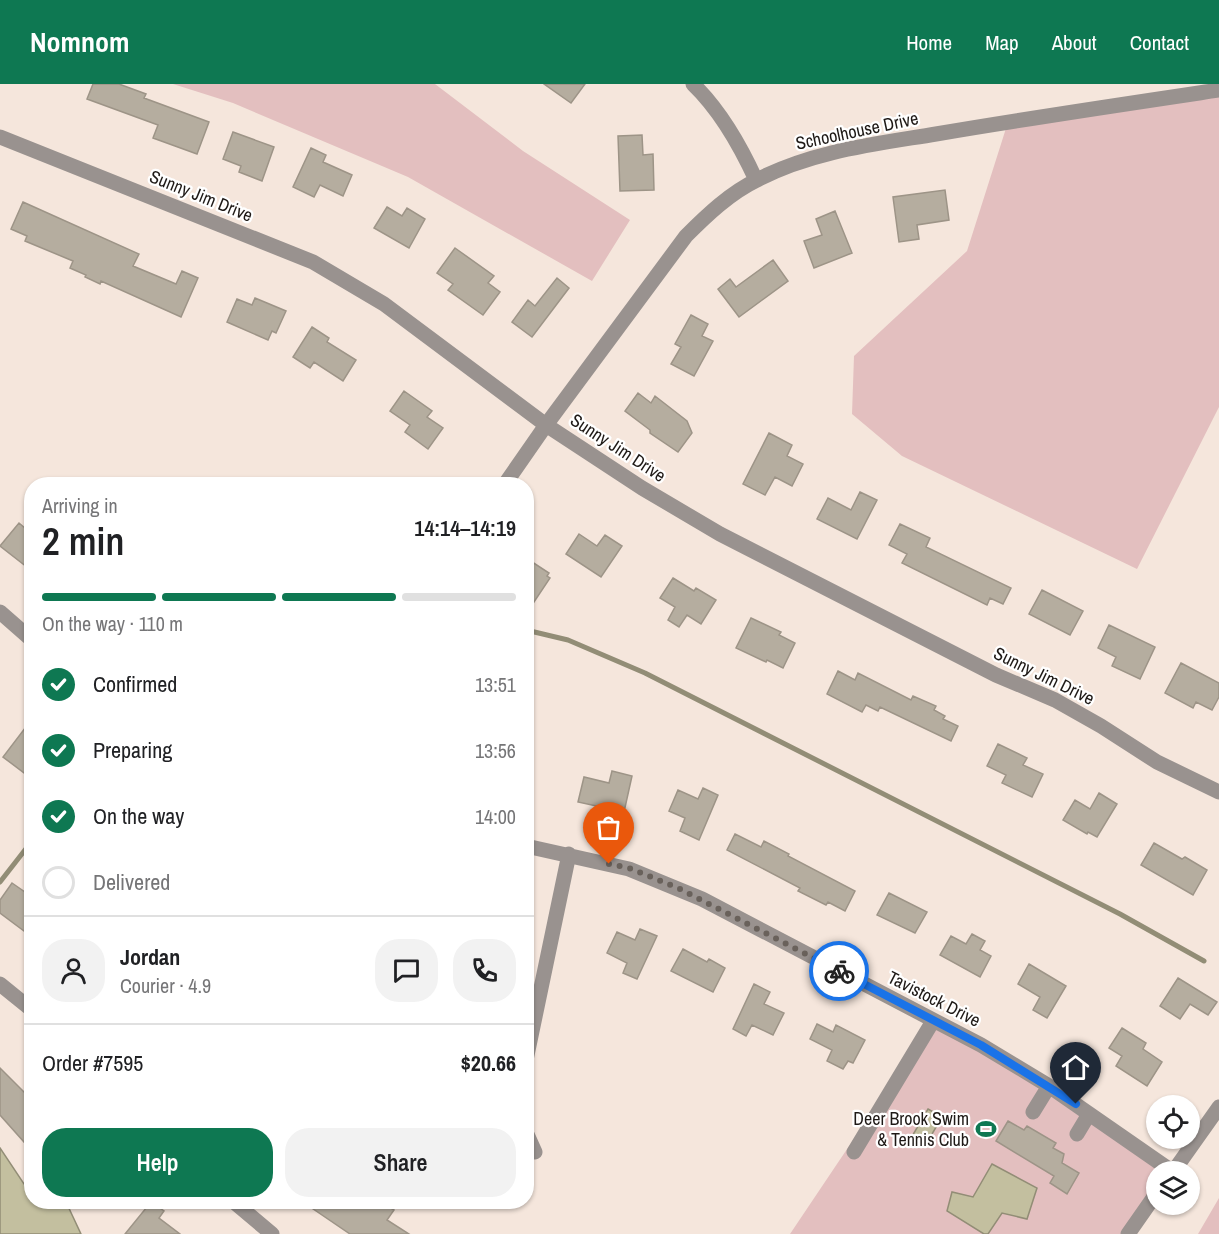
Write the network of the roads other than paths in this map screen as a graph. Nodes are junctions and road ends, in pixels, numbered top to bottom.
1 (693, 84) edge
2 (1219, 90) edge
3 (0, 137) edge
4 (756, 180) junction
5 (546, 425) junction
6 (510, 477) edge
7 (0, 612) edge
8 (24, 632) edge
9 (1219, 792) edge
10 (534, 847) edge
11 (569, 854) junction
12 (0, 984) edge
13 (24, 1004) edge
14 (933, 1021) junction
15 (534, 1022) edge
16 (1049, 1086) junction
17 (1219, 1107) edge
18 (1033, 1112) dead end
19 (1089, 1113) junction
20 (1077, 1134) dead end
21 (854, 1152) dead end
22 (1157, 1161) edge
23 (1181, 1161) edge
24 (1146, 1208) edge
25 (242, 1209) edge
26 (272, 1234) edge
27 (1128, 1234) edge

1 - 4 street
2 - 4 street, Schoolhouse Drive
3 - 5 street, Sunny Jim Drive
4 - 5 street, Schoolhouse Drive
5 - 6 street, Schoolhouse Drive
5 - 9 street, Sunny Jim Drive
7 - 8 street
10 - 11 street, Tavistock Drive
11 - 14 street, Tavistock Drive
11 - 15 street
12 - 13 street
14 - 16 street, Tavistock Drive
14 - 21 street
16 - 18 street
16 - 19 street, Tavistock Drive
17 - 23 street
19 - 20 street
19 - 22 street, Tavistock Drive
24 - 27 street
25 - 26 street

